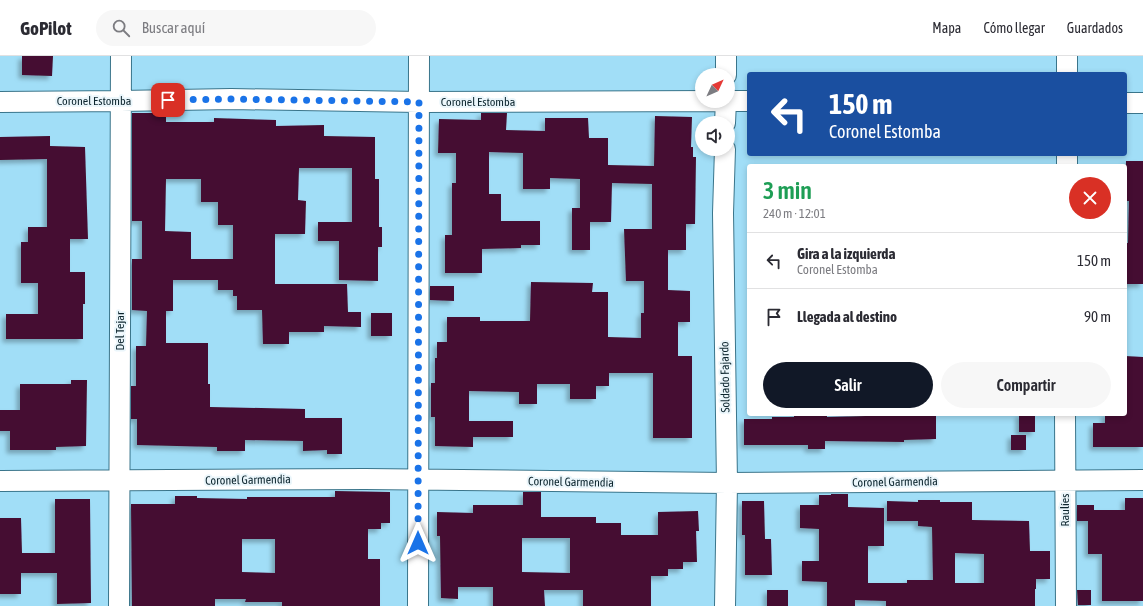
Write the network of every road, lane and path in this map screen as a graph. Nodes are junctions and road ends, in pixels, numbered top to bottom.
1 (120, 56) edge
2 (419, 56) edge
3 (726, 56) edge
4 (1067, 56) edge
5 (726, 68) edge
6 (1068, 72) edge
7 (121, 101) junction
8 (695, 101) edge
9 (735, 101) edge
10 (747, 101) edge
11 (0, 102) edge
12 (419, 102) junction
13 (1127, 103) edge
14 (1143, 103) edge
15 (725, 156) edge
16 (1065, 416) edge
17 (419, 480) junction
18 (1065, 480) junction
19 (1143, 480) edge
20 (0, 481) edge
21 (119, 481) junction
22 (727, 483) junction
23 (119, 606) edge
24 (418, 606) edge
25 (725, 606) edge
26 (1066, 606) edge

1 - 7 street, Del Tejar
2 - 12 street
3 - 5 street
4 - 6 street
7 - 11 street, Coronel Estomba
7 - 12 street, Coronel Estomba
7 - 21 street, Del Tejar
8 - 12 street, Coronel Estomba
9 - 10 street
12 - 17 street
13 - 14 street
15 - 22 street, Soldado Fajardo
16 - 18 street, Raulíes
17 - 21 street, Coronel Garmendia
17 - 22 street, Coronel Garmendia
17 - 24 street
18 - 19 street, Coronel Garmendia
18 - 22 street, Coronel Garmendia
18 - 26 street, Raulíes
20 - 21 street, Coronel Garmendia
21 - 23 street, Del Tejar
22 - 25 street, Soldado Fajardo

